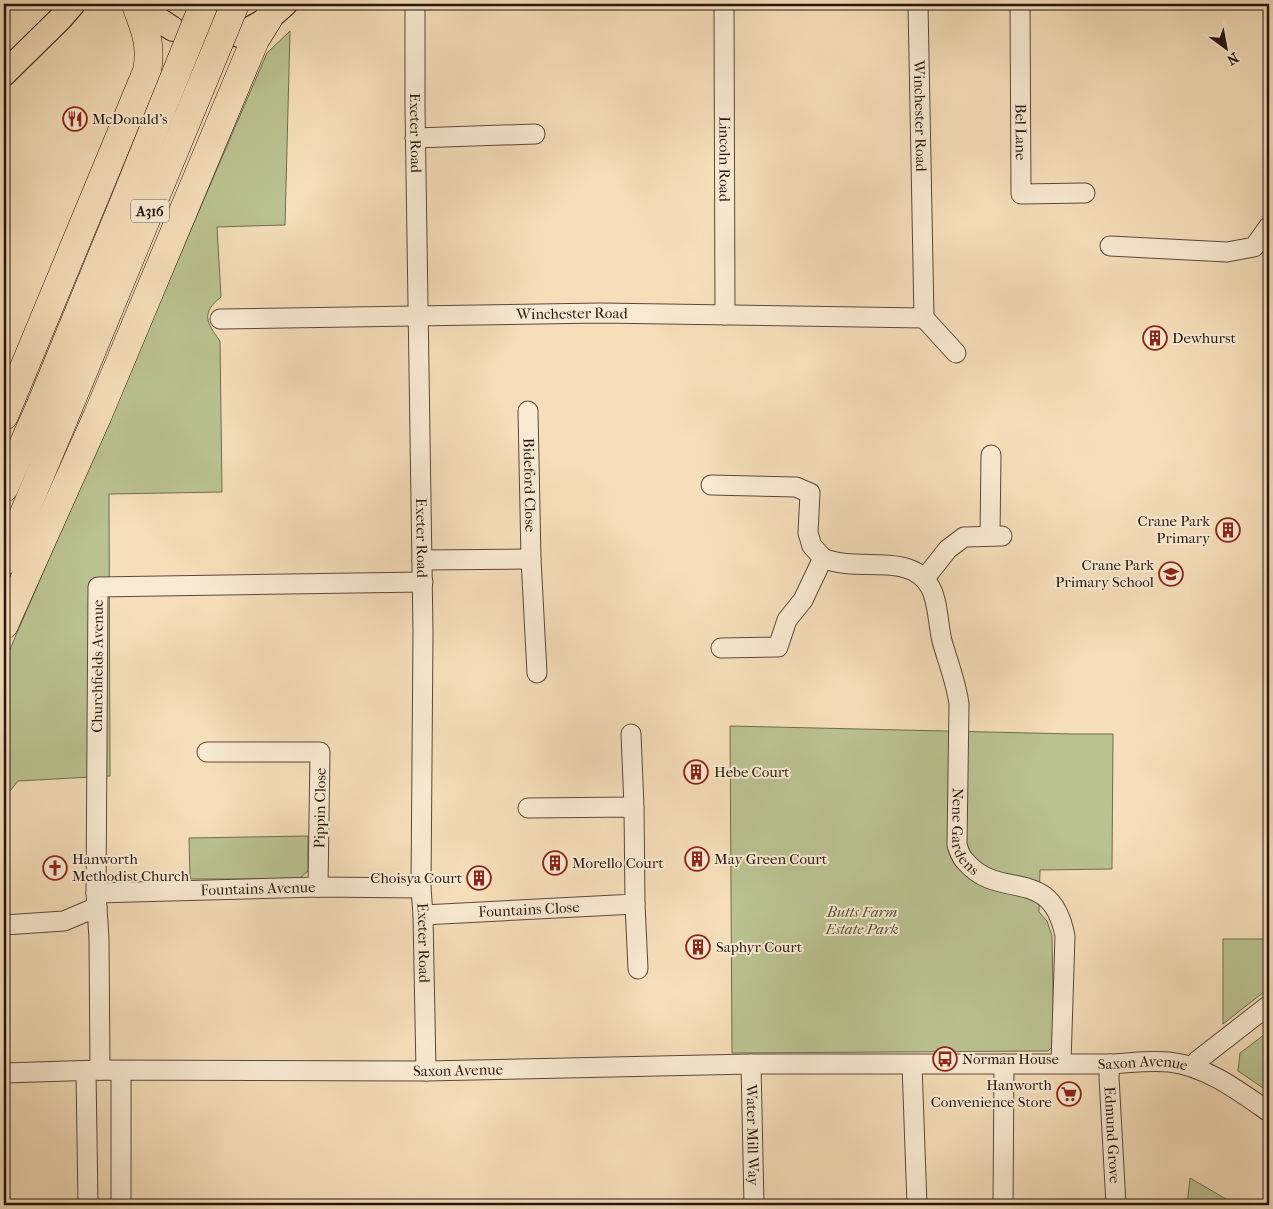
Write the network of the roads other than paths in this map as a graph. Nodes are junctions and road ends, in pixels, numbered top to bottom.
1 (93, 4) edge
2 (204, 4) edge
3 (235, 4) edge
4 (414, 4) edge
5 (724, 4) edge
6 (918, 4) edge
7 (1020, 4) edge
8 (136, 5) edge
9 (66, 12) edge
10 (277, 12) edge
11 (173, 29) dead end
12 (239, 35) dead end
13 (4, 74) edge
14 (535, 134) dead end
15 (415, 138) junction
16 (1085, 193) dead end
17 (1269, 226) edge
18 (1110, 246) dead end
19 (725, 315) junction
20 (418, 316) junction
21 (924, 318) junction
22 (220, 319) dead end
23 (956, 353) dead end
24 (528, 411) dead end
25 (4, 416) edge
26 (990, 455) dead end
27 (711, 485) dead end
28 (4, 488) edge
29 (824, 558) junction
30 (531, 559) junction
31 (422, 560) junction
32 (4, 561) edge
33 (924, 578) junction
34 (423, 582) junction
35 (4, 625) edge
36 (721, 648) dead end
37 (537, 673) dead end
38 (631, 734) dead end
39 (207, 752) dead end
40 (634, 807) junction
41 (528, 808) dead end
42 (318, 887) junction
43 (421, 888) junction
44 (97, 900) junction
45 (635, 904) junction
46 (423, 915) junction
47 (4, 925) edge
48 (638, 969) dead end
49 (1269, 1005) edge
50 (1061, 1063) junction
51 (751, 1064) junction
52 (1004, 1064) junction
53 (1110, 1064) junction
54 (912, 1065) junction
55 (1195, 1068) junction
56 (93, 1071) junction
57 (426, 1071) junction
58 (121, 1072) junction
59 (4, 1073) edge
60 (1269, 1112) edge
61 (88, 1205) edge
62 (120, 1205) edge
63 (754, 1205) edge
64 (917, 1205) edge
65 (1003, 1205) edge
66 (1116, 1205) edge

1 - 9 main road
2 - 28 highway, A316, bridge
3 - 32 highway, A316, bridge
4 - 15 street, Exeter Road
5 - 19 street, Lincoln Road
6 - 21 street, Winchester Road
7 - 16 street, Bel Lane
8 - 11 main road
8 - 25 highway
9 - 13 main road
10 - 12 main road
10 - 35 highway
14 - 15 street
15 - 20 street, Exeter Road
17 - 18 street
19 - 20 street, Winchester Road
19 - 21 street, Winchester Road
20 - 22 street, Winchester Road
20 - 31 street, Exeter Road
21 - 23 street
24 - 30 street, Bideford Close
26 - 33 street
27 - 29 street
29 - 33 street
29 - 36 street
30 - 31 street
30 - 37 street, Bideford Close
31 - 34 street, Exeter Road
33 - 50 street, Nene Gardens
34 - 43 street, Exeter Road
34 - 44 street, Churchfields Avenue
38 - 40 street
39 - 42 street, Pippin Close
40 - 41 street
40 - 45 street
42 - 43 street, Fountains Avenue
42 - 44 street, Fountains Avenue
43 - 46 street, Exeter Road
44 - 47 street
44 - 56 street, Churchfields Avenue
45 - 46 street, Fountains Close
45 - 48 street
46 - 57 street, Exeter Road
49 - 55 street
50 - 52 street, Saxon Avenue
50 - 53 street, Saxon Avenue
51 - 54 street, Saxon Avenue
51 - 57 street, Saxon Avenue
51 - 63 street, Water Mill Way
52 - 54 street, Saxon Avenue
52 - 65 street
53 - 55 street, Saxon Avenue
53 - 66 street, Edmund Grove
54 - 64 street
55 - 60 street, Saxon Avenue
56 - 58 street, Saxon Avenue
56 - 59 street, Saxon Avenue
56 - 61 street, Churchfields Avenue
57 - 58 street, Saxon Avenue
58 - 62 street

